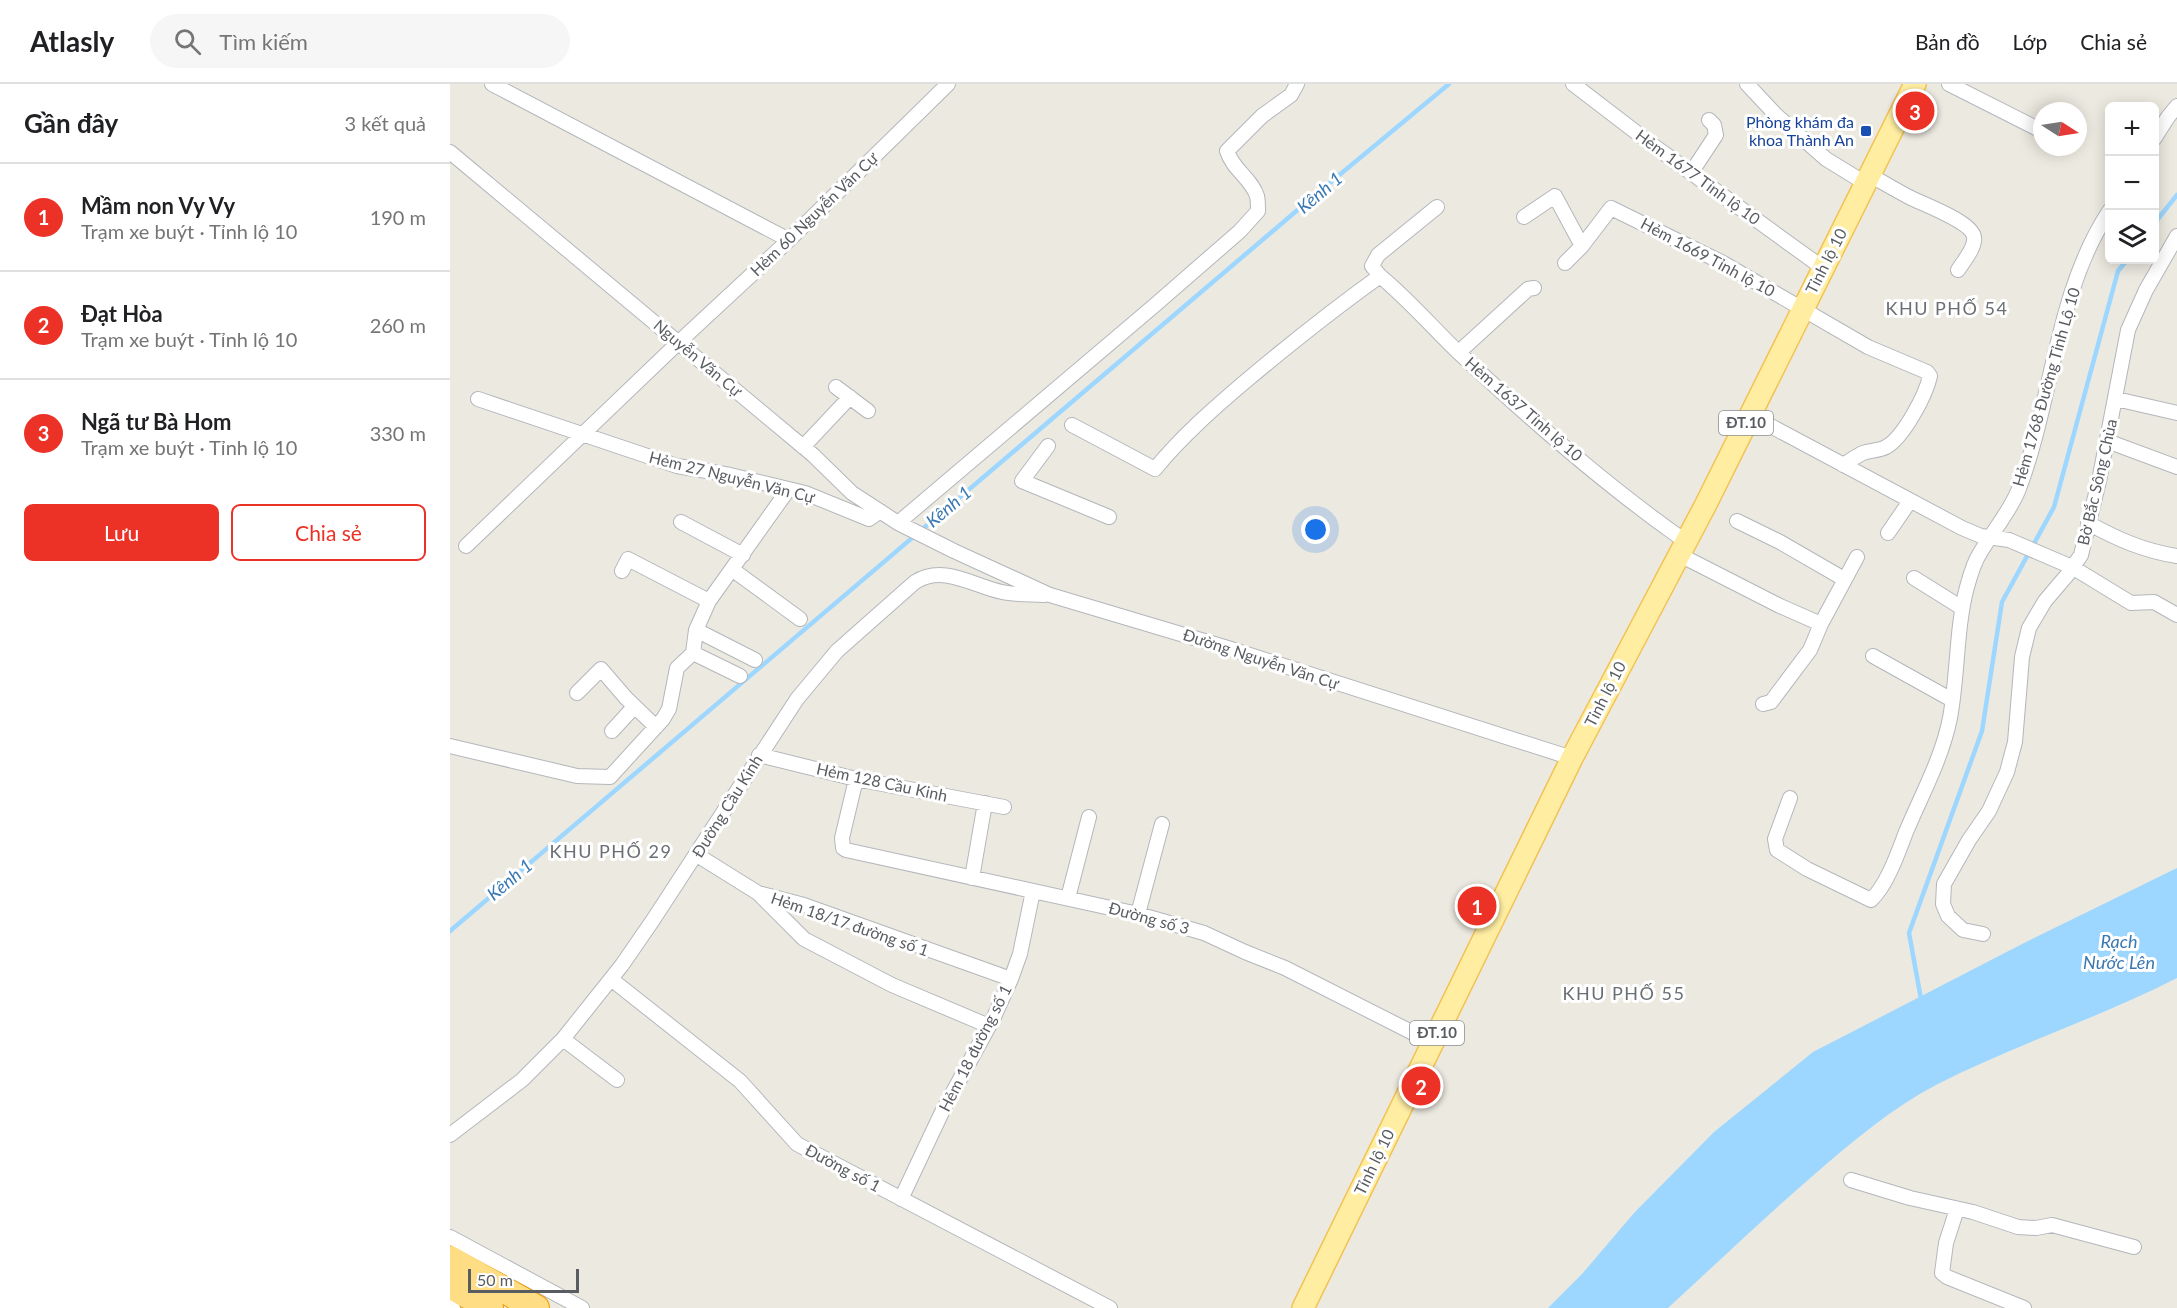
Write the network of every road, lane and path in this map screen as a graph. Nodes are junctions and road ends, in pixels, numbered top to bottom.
1 (492, 84) edge
2 (948, 84) edge
3 (1298, 84) edge
4 (1573, 84) edge
5 (1747, 84) edge
6 (1915, 84) edge
7 (1949, 84) edge
8 (2177, 106) edge
9 (1709, 120) dead end
10 (2033, 126) edge
11 (2159, 131) edge
12 (450, 152) edge
13 (1691, 172) junction
14 (1867, 179) junction
15 (1437, 207) dead end
16 (2105, 216) edge
17 (1524, 217) dead end
18 (2177, 236) edge
19 (789, 240) junction
20 (1582, 246) junction
21 (1565, 263) dead end
22 (1823, 268) junction
23 (1958, 270) dead end
24 (1376, 271) junction
25 (1534, 288) dead end
26 (1803, 309) junction
27 (679, 342) junction
28 (1459, 352) junction
29 (836, 387) dead end
30 (850, 397) junction
31 (478, 399) dead end
32 (2116, 399) junction
33 (868, 411) dead end
34 (2177, 413) edge
35 (1750, 415) junction
36 (1072, 425) dead end
37 (581, 434) junction
38 (2107, 441) junction
39 (1048, 446) dead end
40 (803, 447) junction
41 (1843, 465) junction
42 (2177, 467) edge
43 (788, 490) junction
44 (1910, 501) junction
45 (880, 511) junction
46 (1109, 517) dead end
47 (1737, 520) dead end
48 (681, 522) dead end
49 (898, 523) junction
50 (2088, 523) junction
51 (1888, 532) dead end
52 (1990, 537) junction
53 (466, 546) dead end
54 (1682, 548) junction
55 (954, 551) joint
56 (743, 555) junction
57 (2177, 556) edge
58 (1857, 557) dead end
59 (2072, 567) junction
60 (733, 570) junction
61 (622, 571) dead end
62 (1914, 578) dead end
63 (1844, 579) junction
64 (1050, 595) junction
65 (710, 601) junction
66 (1962, 608) junction
67 (2177, 615) edge
68 (800, 620) dead end
69 (1821, 624) junction
70 (696, 630) junction
71 (693, 653) junction
72 (1873, 656) dead end
73 (755, 660) dead end
74 (740, 676) dead end
75 (578, 693) dead end
76 (1952, 699) junction
77 (1762, 704) dead end
78 (634, 707) junction
79 (656, 727) junction
80 (612, 731) dead end
81 (450, 746) edge
82 (759, 755) junction
83 (1572, 758) junction
84 (856, 779) junction
85 (1790, 798) dead end
86 (985, 803) junction
87 (1004, 807) dead end
88 (1089, 817) dead end
89 (1162, 824) dead end
90 (697, 855) junction
91 (972, 878) junction
92 (1033, 891) junction
93 (758, 893) junction
94 (1068, 898) junction
95 (1138, 914) junction
96 (1983, 934) dead end
97 (610, 979) junction
98 (1011, 979) junction
99 (989, 1026) junction
100 (563, 1039) junction
101 (1433, 1042) junction
102 (617, 1080) dead end
103 (450, 1135) edge
104 (1851, 1180) dead end
105 (901, 1199) junction
106 (1957, 1209) junction
107 (450, 1237) edge
108 (2134, 1247) dead end
109 (450, 1259) edge
110 (450, 1285) edge
111 (490, 1308) edge
112 (536, 1308) edge
113 (582, 1308) edge
114 (1110, 1308) edge
115 (1303, 1308) edge
116 (2024, 1308) edge

1 - 19 street
2 - 19 street, Hẻm 60 Nguyễn Văn Cự
3 - 49 street
4 - 13 street, Hẻm 1677 Tỉnh lộ 10
5 - 14 street
6 - 14 main road, Tỉnh lộ 10 / ĐT.10
7 - 10 street
8 - 11 street
9 - 13 street
12 - 27 street, Nguyễn Văn Cự
13 - 22 street, Hẻm 1677 Tỉnh lộ 10
14 - 22 main road, Tỉnh lộ 10 / ĐT.10
14 - 23 street
15 - 24 street
16 - 52 street, Hẻm 1768 Đường Tỉnh Lộ 10
17 - 20 street
18 - 32 street, Bờ Bắc Sông Chùa
19 - 27 street, Hẻm 60 Nguyễn Văn Cự
20 - 21 street
20 - 26 street, Hẻm 1669 Tỉnh lộ 10
22 - 26 main road, Tỉnh lộ 10 / ĐT.10
24 - 28 street, Hẻm 1637 Tỉnh lộ 10
24 - 36 street
25 - 28 street
26 - 35 main road, Tỉnh lộ 10 / ĐT.10
26 - 41 street, Hẻm 1669 Tỉnh lộ 10
27 - 37 street, Hẻm 60 Nguyễn Văn Cự
27 - 40 street, Nguyễn Văn Cự
28 - 54 street, Hẻm 1637 Tỉnh lộ 10
29 - 30 street
30 - 33 street
30 - 40 street
31 - 37 street, Hẻm 27 Nguyễn Văn Cự
32 - 34 street
32 - 38 street, Bờ Bắc Sông Chùa
35 - 41 street
35 - 54 main road, Tỉnh lộ 10 / ĐT.10
37 - 43 street, Hẻm 27 Nguyễn Văn Cự
37 - 53 street, Hẻm 60 Nguyễn Văn Cự
38 - 42 street
38 - 50 street, Bờ Bắc Sông Chùa
39 - 46 street
40 - 45 street, Nguyễn Văn Cự
41 - 44 street
43 - 45 street, Hẻm 27 Nguyễn Văn Cự
43 - 56 street
44 - 51 street
44 - 52 street
45 - 49 street, Nguyễn Văn Cự
47 - 63 street
48 - 56 street
49 - 55 street, Nguyễn Văn Cự
50 - 57 street
50 - 59 street, Bờ Bắc Sông Chùa
52 - 59 street
52 - 66 street, Hẻm 1768 Đường Tỉnh Lộ 10
54 - 69 street, Hẻm 1637 Tỉnh lộ 10
54 - 83 main road, Tỉnh lộ 10 / ĐT.10
55 - 64 street, Đường Nguyễn Văn Cự
56 - 60 street
58 - 63 street
59 - 67 street
59 - 96 street, Bờ Bắc Sông Chùa
60 - 65 street
60 - 68 street
61 - 65 street
62 - 66 street
63 - 69 street
64 - 82 street, Đường Cầu Kinh
64 - 83 street, Đường Nguyễn Văn Cự
65 - 70 street
66 - 76 street, Hẻm 1768 Đường Tỉnh Lộ 10
69 - 77 street
70 - 71 street
70 - 73 street
71 - 74 street
71 - 79 street
72 - 76 street
75 - 78 street
76 - 85 street, Hẻm 1768 Đường Tỉnh Lộ 10
78 - 79 street
78 - 80 street
79 - 81 street
82 - 84 street, Hẻm 128 Cầu Kinh
82 - 90 street, Đường Cầu Kinh
83 - 101 main road, Tỉnh lộ 10 / ĐT.10
84 - 86 street, Hẻm 128 Cầu Kinh
84 - 91 street, Đường số 3
86 - 87 street, Hẻm 128 Cầu Kinh
86 - 91 street
88 - 94 street
89 - 95 street
90 - 93 street, Hẻm 18/17 đường số 1
90 - 97 street, Đường Cầu Kinh
91 - 92 street, Đường số 3
92 - 94 street, Đường số 3
92 - 98 street, Hẻm 18 đường số 1
93 - 98 street, Hẻm 18/17 đường số 1
93 - 99 street
94 - 95 street, Đường số 3
95 - 101 street, Đường số 3
97 - 100 street, Đường Cầu Kinh
97 - 105 street, Đường số 1
98 - 99 street, Hẻm 18 đường số 1
99 - 105 street, Hẻm 18 đường số 1
100 - 102 street
100 - 103 street, Đường Cầu Kinh
101 - 115 main road, Tỉnh lộ 10 / ĐT.10
104 - 106 street
105 - 114 street, Đường số 1
106 - 108 street
106 - 116 street
107 - 113 street
109 - 112 highway
110 - 111 highway

